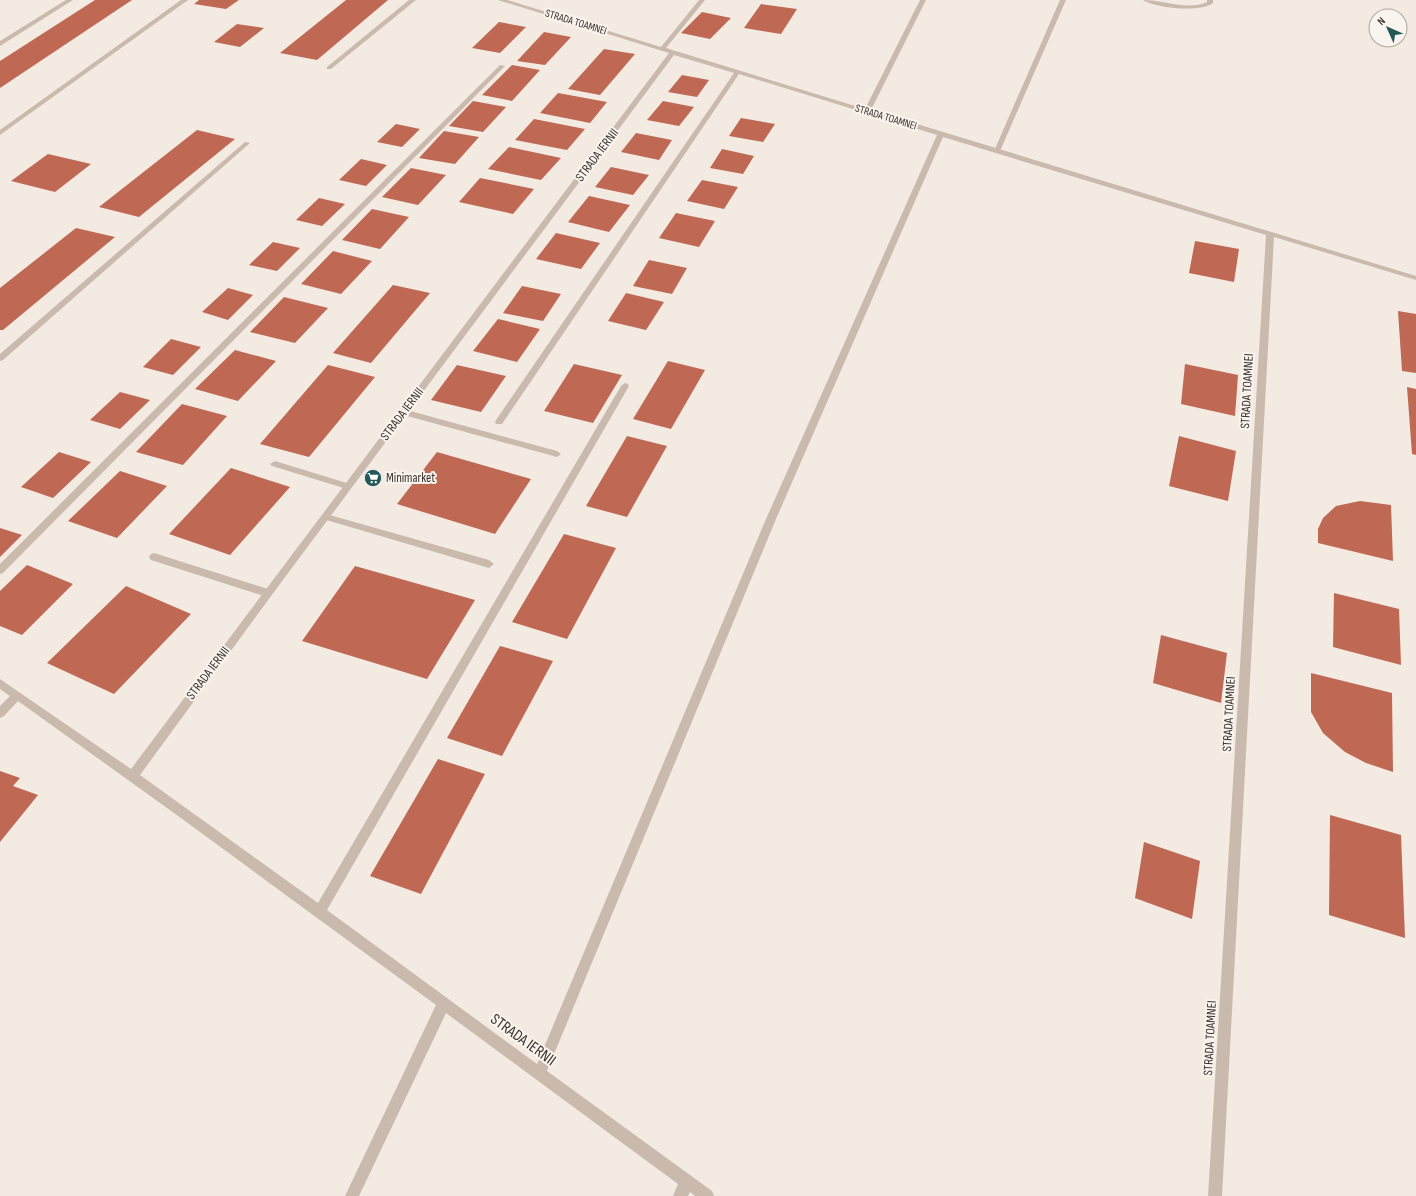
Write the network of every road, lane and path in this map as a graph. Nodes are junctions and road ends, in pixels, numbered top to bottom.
1 (70, 0) edge
2 (185, 0) edge
3 (413, 0) edge
4 (501, 0) edge
5 (702, 0) edge
6 (923, 0) edge
7 (1063, 0) edge
8 (1146, 0) edge
9 (1210, 0) edge
10 (0, 44) edge
11 (662, 49) junction
12 (673, 52) junction
13 (502, 66) dead end
14 (329, 68) dead end
15 (738, 72) junction
16 (866, 111) junction
17 (0, 132) edge
18 (941, 134) junction
19 (247, 143) dead end
20 (997, 151) junction
21 (1270, 234) junction
22 (1416, 278) edge
23 (0, 358) edge
24 (625, 386) dead end
25 (403, 412) junction
26 (499, 422) dead end
27 (557, 454) dead end
28 (275, 464) dead end
29 (347, 486) junction
30 (326, 517) junction
31 (154, 557) dead end
32 (489, 564) dead end
33 (0, 570) edge
34 (267, 593) junction
35 (0, 683) edge
36 (17, 695) junction
37 (0, 713) edge
38 (132, 776) junction
39 (319, 912) junction
40 (444, 1003) junction
41 (540, 1074) junction
42 (687, 1182) junction
43 (352, 1196) edge
44 (680, 1196) edge
45 (707, 1196) edge
46 (1215, 1196) edge

1 - 10 street
2 - 17 street
3 - 14 street
4 - 11 street, STRADA TOAMNEI
5 - 11 street
6 - 16 street
7 - 20 street
8 - 9 street
11 - 12 street, STRADA TOAMNEI
12 - 15 street, STRADA TOAMNEI
12 - 25 street, STRADA IERNII
13 - 33 street
15 - 16 street, STRADA TOAMNEI
15 - 26 street
16 - 18 street, STRADA TOAMNEI
18 - 20 street, STRADA TOAMNEI
18 - 41 street
19 - 23 street
20 - 21 street, STRADA TOAMNEI
21 - 22 street, STRADA TOAMNEI
21 - 46 street, STRADA TOAMNEI
24 - 39 street
25 - 27 street
25 - 29 street, STRADA IERNII
28 - 29 street
29 - 30 street, STRADA IERNII
30 - 32 street
30 - 34 street, STRADA IERNII
31 - 34 street
34 - 38 street, STRADA IERNII
35 - 36 street, STRADA IERNII
36 - 37 street
36 - 38 street, STRADA IERNII
38 - 39 street, STRADA IERNII
39 - 40 street, STRADA IERNII
40 - 41 street, STRADA IERNII
40 - 43 street
41 - 42 street, STRADA IERNII
42 - 44 street
42 - 45 street, STRADA IERNII

